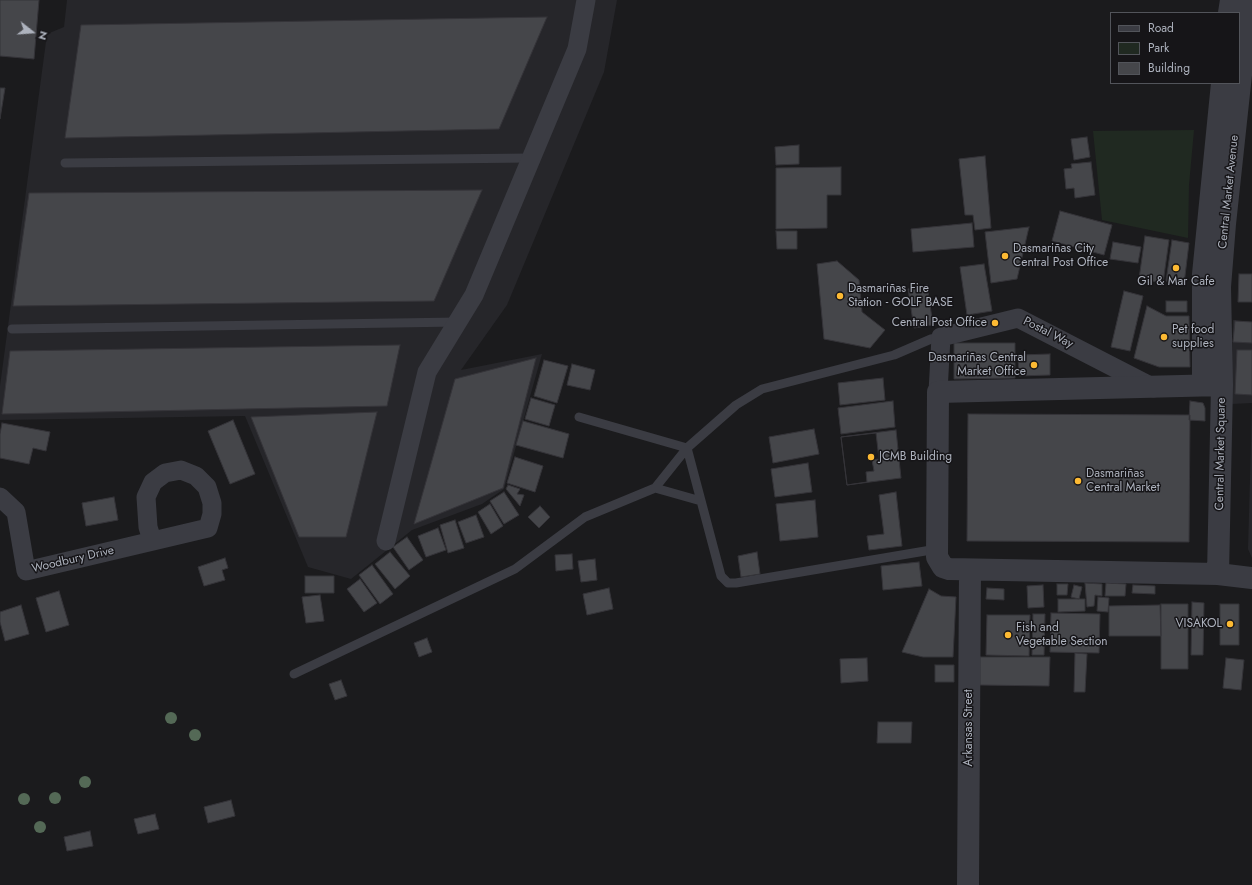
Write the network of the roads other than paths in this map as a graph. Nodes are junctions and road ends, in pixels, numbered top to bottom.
1 (586, 0) edge
2 (1230, 0) edge
3 (1249, 0) edge
4 (1229, 12) edge
5 (1222, 84) edge
6 (531, 158) junction
7 (65, 163) dead end
8 (458, 322) junction
9 (12, 329) dead end
10 (941, 337) junction
11 (1213, 385) junction
12 (1154, 388) junction
13 (938, 392) junction
14 (579, 417) dead end
15 (687, 448) junction
16 (656, 488) junction
17 (0, 497) edge
18 (701, 501) junction
19 (152, 540) dead end
20 (386, 541) dead end
21 (937, 549) junction
22 (970, 571) junction
23 (1218, 574) junction
24 (1252, 578) edge
25 (294, 674) dead end
26 (968, 885) edge

1 - 6 street
2 - 4 street
3 - 11 street, Central Market Avenue
5 - 11 street, Central Market Avenue
6 - 7 lane
6 - 8 street
8 - 9 lane
8 - 20 street
10 - 12 street, Postal Way
10 - 13 street
10 - 15 lane
11 - 12 street, Central Market Square
11 - 23 street, Central Market Square
12 - 13 street, Central Market Square
13 - 21 street
14 - 15 lane
15 - 16 lane
15 - 18 lane
16 - 18 lane
16 - 25 lane
17 - 19 street, Woodbury Drive
18 - 21 lane
21 - 22 street
22 - 23 street
22 - 26 street, Arkansas Street
23 - 24 street

